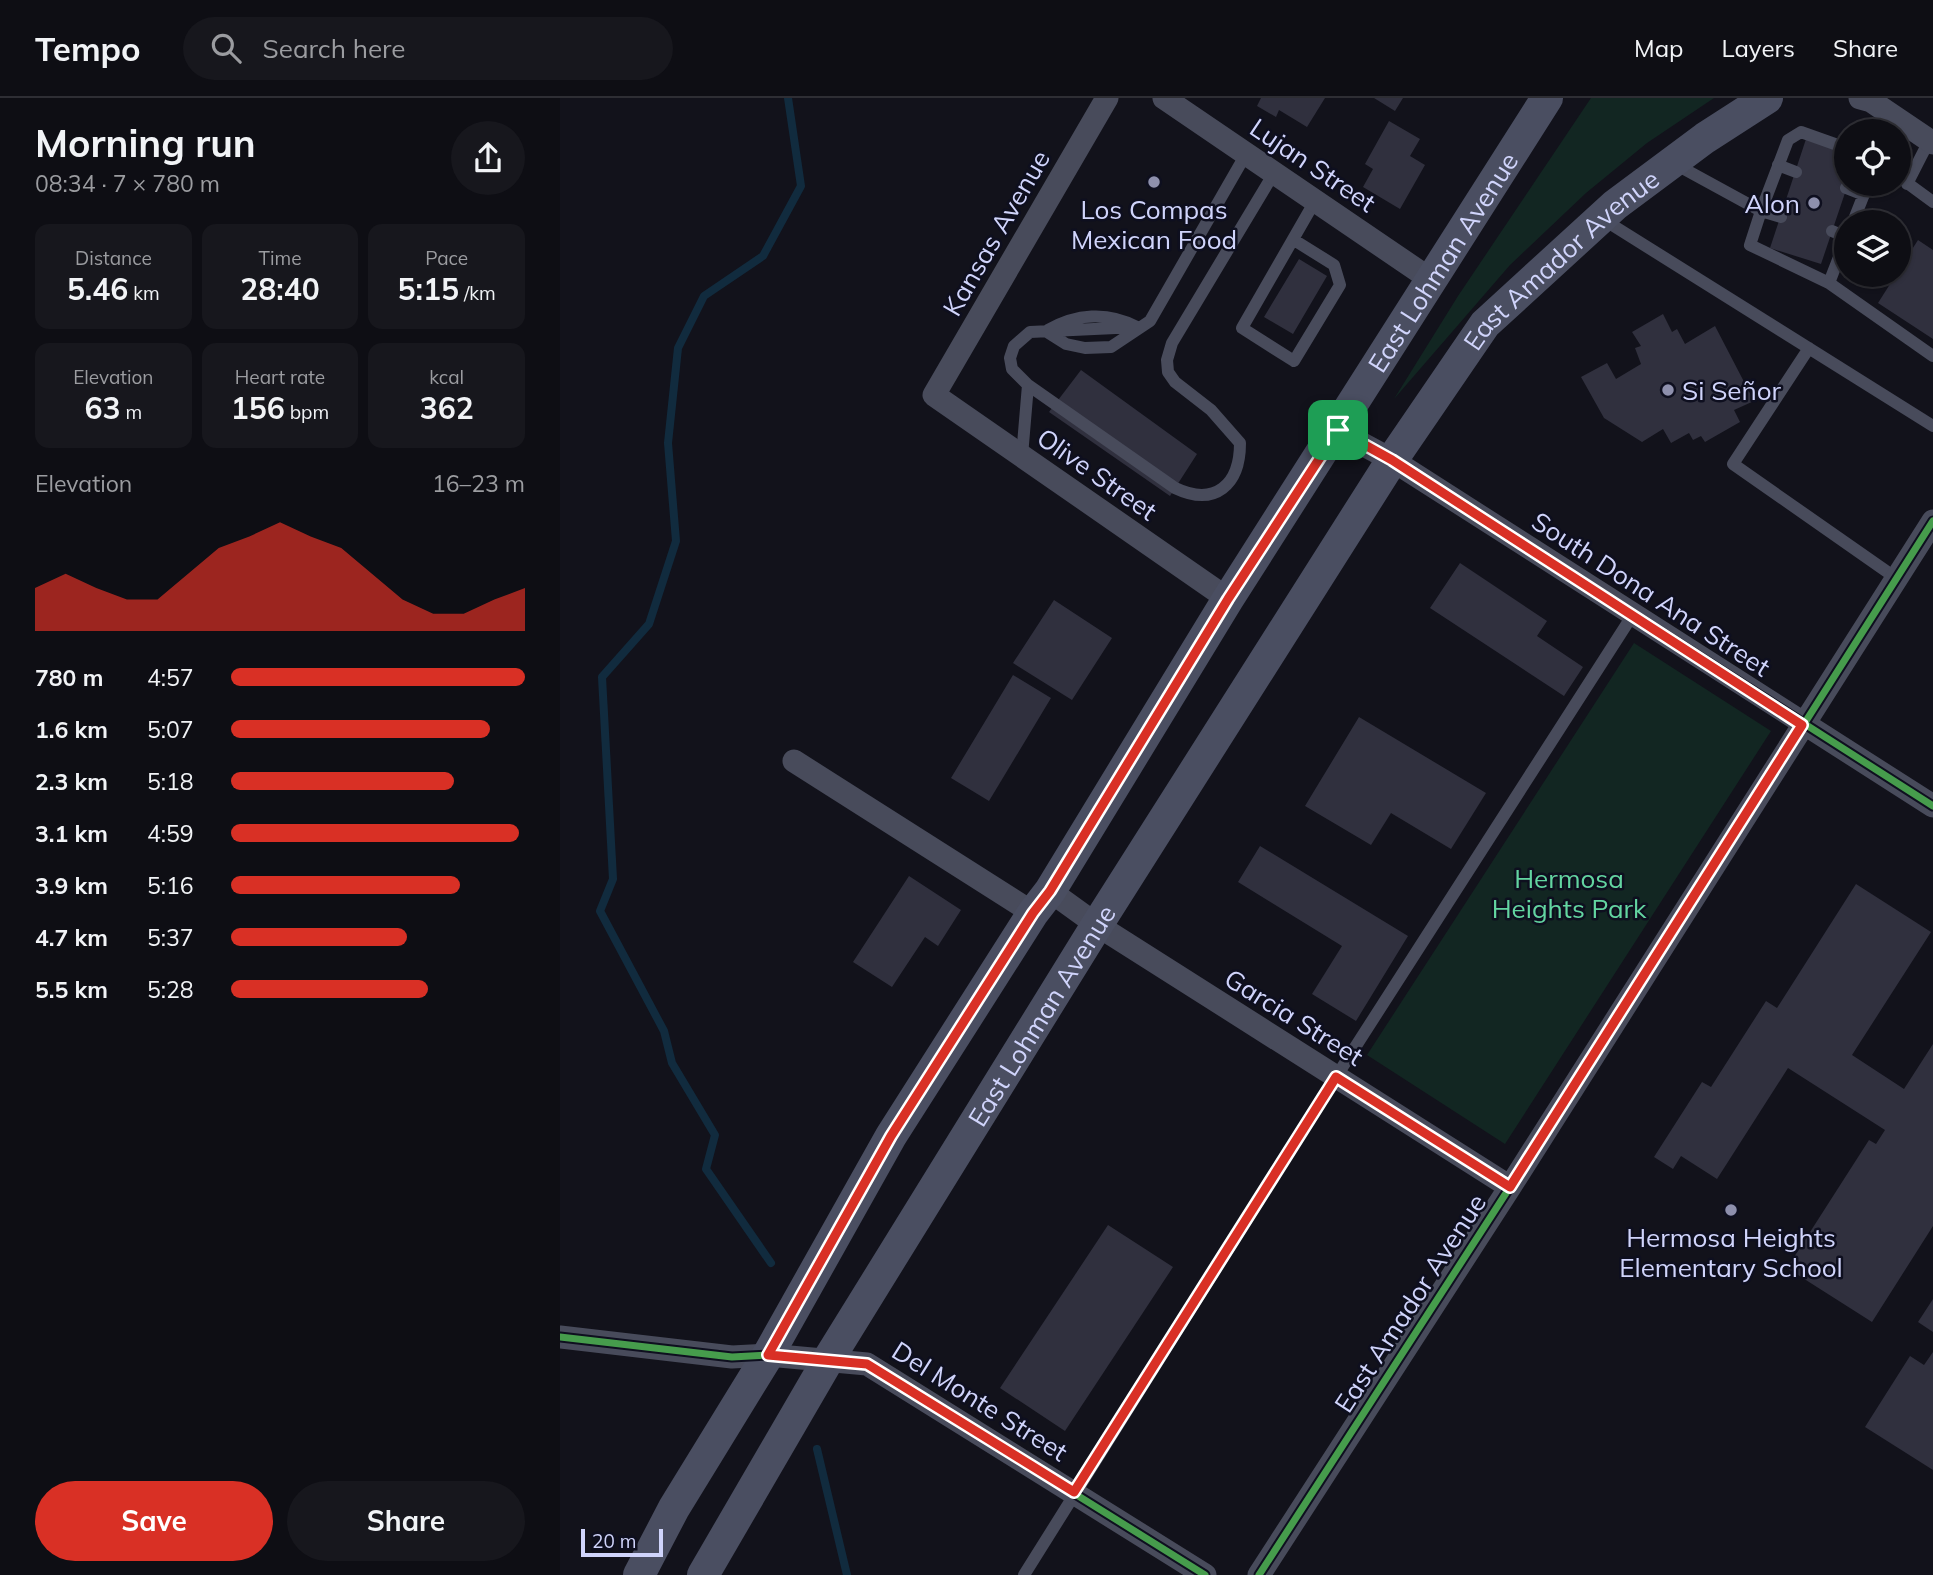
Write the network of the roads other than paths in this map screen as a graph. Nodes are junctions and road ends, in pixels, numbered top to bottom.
1 (1107, 98) edge
2 (1164, 98) edge
3 (1548, 98) edge
4 (1767, 98) edge
5 (1860, 98) edge
6 (1931, 142) edge
7 (1834, 144) edge
8 (1245, 154) junction
9 (1672, 162) junction
10 (1778, 165) junction
11 (1911, 170) edge
12 (1796, 172) dead end
13 (1274, 173) junction
14 (1911, 187) edge
15 (1315, 201) junction
16 (1933, 202) edge
17 (1761, 211) junction
18 (1601, 217) junction
19 (1781, 217) dead end
20 (1294, 240) junction
21 (1834, 270) edge
22 (1430, 279) junction
23 (1829, 283) junction
24 (1136, 327) junction
25 (1046, 331) junction
26 (1809, 348) junction
27 (1933, 356) edge
28 (1028, 385) junction
29 (934, 395) joint
30 (1933, 426) edge
31 (1338, 430) junction
32 (1022, 456) junction
33 (1392, 460) junction
34 (1933, 521) edge
35 (1896, 578) junction
36 (1228, 599) junction
37 (1632, 615) junction
38 (1802, 725) junction
39 (794, 761) dead end
40 (1933, 806) edge
41 (1042, 902) junction
42 (1097, 925) junction
43 (1336, 1077) junction
44 (1510, 1187) junction
45 (560, 1337) edge
46 (768, 1355) junction
47 (828, 1360) junction
48 (1074, 1492) junction
49 (639, 1575) edge
50 (703, 1575) edge
51 (1024, 1575) edge
52 (1205, 1575) edge
53 (1259, 1575) edge

1 - 29 street, Kansas Avenue
2 - 8 street, Lujan Street
3 - 22 main road, East Lohman Avenue
4 - 9 main road, East Amador Avenue
5 - 6 street
6 - 11 lane
7 - 10 lane
8 - 13 street, Lujan Street
8 - 24 lane
9 - 17 lane
9 - 18 main road, East Amador Avenue
10 - 12 lane
10 - 17 lane
13 - 15 street, Lujan Street
13 - 28 lane
14 - 16 lane
15 - 20 lane
15 - 22 street, Lujan Street
17 - 19 lane
17 - 23 lane
18 - 26 lane
18 - 33 main road, East Amador Avenue
20 - 20 lane
21 - 23 lane
22 - 31 main road, East Lohman Avenue
23 - 27 lane
24 - 25 lane
24 - 25 lane
25 - 28 lane
26 - 30 lane
26 - 35 lane
28 - 32 lane
29 - 32 street, Olive Street
31 - 33 street, South Dona Ana Street
31 - 36 main road, East Lohman Avenue
32 - 36 street, Olive Street
33 - 37 street, South Dona Ana Street
33 - 42 main road, East Lohman Avenue
34 - 35 street, East Amador Avenue
35 - 38 street, East Amador Avenue
36 - 41 main road, East Lohman Avenue
37 - 38 street, South Dona Ana Street
37 - 43 lane
38 - 40 street, South Dona Ana Street
38 - 44 street, East Amador Avenue
39 - 41 street, Garcia Street
41 - 42 street, Garcia Street
41 - 46 main road, East Lohman Avenue
42 - 43 street, Garcia Street
42 - 47 main road, East Lohman Avenue
43 - 44 street, Garcia Street
43 - 48 lane
44 - 53 street, East Amador Avenue
45 - 46 street
46 - 47 street
46 - 49 main road, East Lohman Avenue
47 - 48 street, Del Monte Street
47 - 50 main road, East Lohman Avenue
48 - 51 lane
48 - 52 street, Del Monte Street

